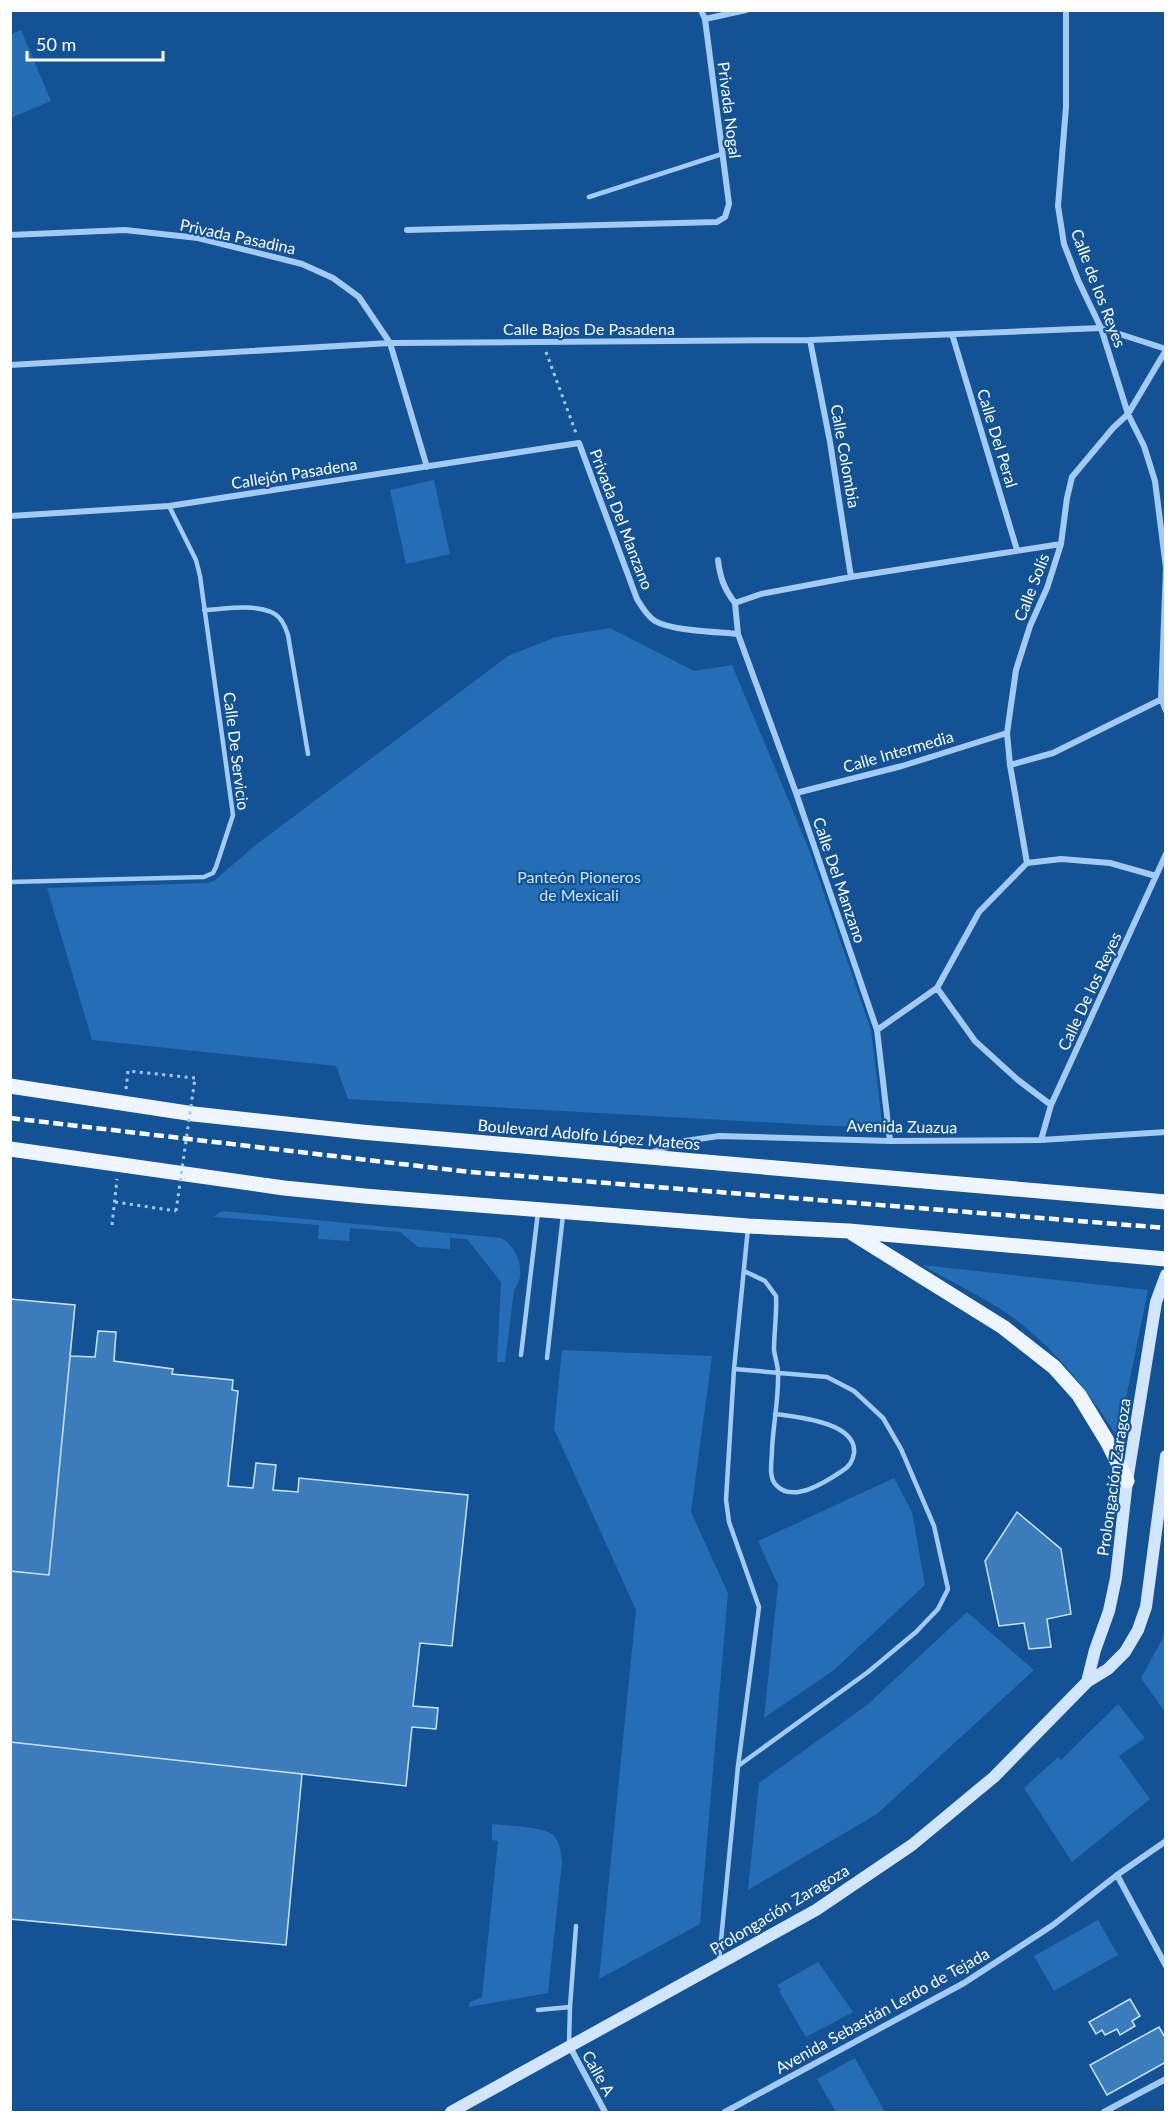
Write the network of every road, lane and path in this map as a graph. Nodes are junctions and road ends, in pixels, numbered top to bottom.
1 (701, 10) edge
2 (747, 10) edge
3 (1066, 10) edge
4 (705, 19) junction
5 (722, 154) junction
6 (589, 197) dead end
7 (407, 230) dead end
8 (10, 234) edge
9 (1101, 328) junction
10 (952, 334) junction
11 (810, 340) junction
12 (543, 342) junction
13 (390, 343) junction
14 (1166, 350) edge
15 (10, 365) edge
16 (1128, 414) junction
17 (579, 443) junction
18 (427, 467) junction
19 (169, 506) junction
20 (10, 516) edge
21 (1061, 544) junction
22 (1017, 550) junction
23 (718, 560) dead end
24 (1166, 568) edge
25 (851, 577) junction
26 (735, 603) junction
27 (204, 610) junction
28 (738, 634) junction
29 (1163, 698) edge
30 (1166, 711) edge
31 (1007, 733) junction
32 (308, 754) dead end
33 (1010, 765) junction
34 (796, 793) junction
35 (1166, 854) edge
36 (1027, 863) junction
37 (1156, 876) junction
38 (10, 882) edge
39 (937, 988) junction
40 (877, 1030) junction
41 (128, 1071) dead end
42 (10, 1086) edge
43 (1051, 1106) junction
44 (1166, 1132) edge
45 (1041, 1140) junction
46 (890, 1141) junction
47 (10, 1149) edge
48 (640, 1157) junction
49 (119, 1165) junction
50 (115, 1202) junction
51 (1166, 1202) edge
52 (539, 1209) junction
53 (564, 1211) junction
54 (112, 1225) dead end
55 (748, 1226) junction
56 (849, 1231) junction
57 (1166, 1259) edge
58 (744, 1271) junction
59 (1166, 1275) edge
60 (522, 1355) dead end
61 (547, 1358) dead end
62 (734, 1369) junction
63 (778, 1372) junction
64 (775, 1414) junction
65 (1166, 1456) edge
66 (1127, 1481) junction
67 (1087, 1682) junction
68 (738, 1766) junction
69 (1166, 1841) edge
70 (1117, 1875) junction
71 (576, 1926) dead end
72 (719, 1965) junction
73 (1166, 1966) edge
74 (570, 2007) junction
75 (538, 2010) dead end
76 (569, 2045) junction
77 (1166, 2079) edge
78 (451, 2112) edge
79 (605, 2112) edge
80 (725, 2112) edge
81 (1104, 2112) edge

1 - 4 street, Privada Nogal
2 - 4 street
3 - 9 street, Calle de los Reyes
4 - 5 street, Privada Nogal
5 - 6 lane
5 - 7 street, Privada Nogal
8 - 13 street, Privada Pasadina
9 - 10 street, Calle Bajos De Pasadena
9 - 14 street, Calle Bajos De Pasadena
9 - 16 street, Calle de los Reyes
10 - 11 street, Calle Bajos De Pasadena
10 - 22 street, Calle Del Peral
11 - 12 street, Calle Bajos De Pasadena
11 - 25 street, Calle Colombia
12 - 13 street, Calle Bajos De Pasadena
12 - 17 path, Privada Del Manzano
13 - 15 street, Calle Bajos De Pasadena
13 - 18 street
14 - 16 street, Calle Solís
16 - 21 street, Calle Solís
16 - 24 street, Calle de los Reyes
17 - 18 street, Callejón Pasadena
17 - 28 street, Privada Del Manzano
18 - 19 street, Callejón Pasadena
19 - 20 street, Callejón Pasadena
19 - 27 lane, Calle De Servicio
21 - 22 street
21 - 31 street, Calle Solís
22 - 25 street
23 - 26 street
24 - 29 street, Calle de los Reyes
25 - 26 street
26 - 28 street
27 - 32 lane
27 - 38 lane, Calle De Servicio
28 - 34 street, Calle Del Manzano
29 - 30 street, Calle de los Reyes
29 - 33 street
31 - 33 street, Calle Solís
31 - 34 street, Calle Intermedia
33 - 36 street, Calle Solís
34 - 40 street, Calle Del Manzano
35 - 37 street, Calle De los Reyes
36 - 37 street
36 - 39 street
37 - 43 street, Calle De los Reyes
39 - 40 street
39 - 43 street
40 - 46 street, Calle Del Manzano
41 - 50 path, bridge
42 - 48 main road, Boulevard Adolfo López Mateos
43 - 45 street, Calle De los Reyes
44 - 45 street, Avenida Zuazua
45 - 46 street, Avenida Zuazua
46 - 48 street, Avenida Zuazua
47 - 49 main road
48 - 51 main road, Boulevard Adolfo López Mateos
49 - 50 path
49 - 52 main road
50 - 54 path
52 - 53 main road
52 - 60 lane
53 - 55 main road
53 - 61 lane
55 - 56 main road
55 - 58 lane
56 - 57 main road
56 - 66 main road
58 - 62 lane
58 - 63 lane
59 - 66 main road, Prolongación Zaragoza
62 - 63 lane
62 - 68 lane
63 - 64 lane
63 - 68 lane
64 - 64 lane
65 - 67 main road, Prolongación Zaragoza
66 - 67 main road, Prolongación Zaragoza
67 - 72 main road, Prolongación Zaragoza
68 - 72 lane
69 - 70 street, Avenida Sebastián Lerdo de Tejada
70 - 73 street
70 - 80 street, Avenida Sebastián Lerdo de Tejada
71 - 74 lane
72 - 76 main road, Prolongación Zaragoza
74 - 75 lane
74 - 76 lane
76 - 78 main road, Prolongación Zaragoza
76 - 79 street, Calle A
77 - 81 street

